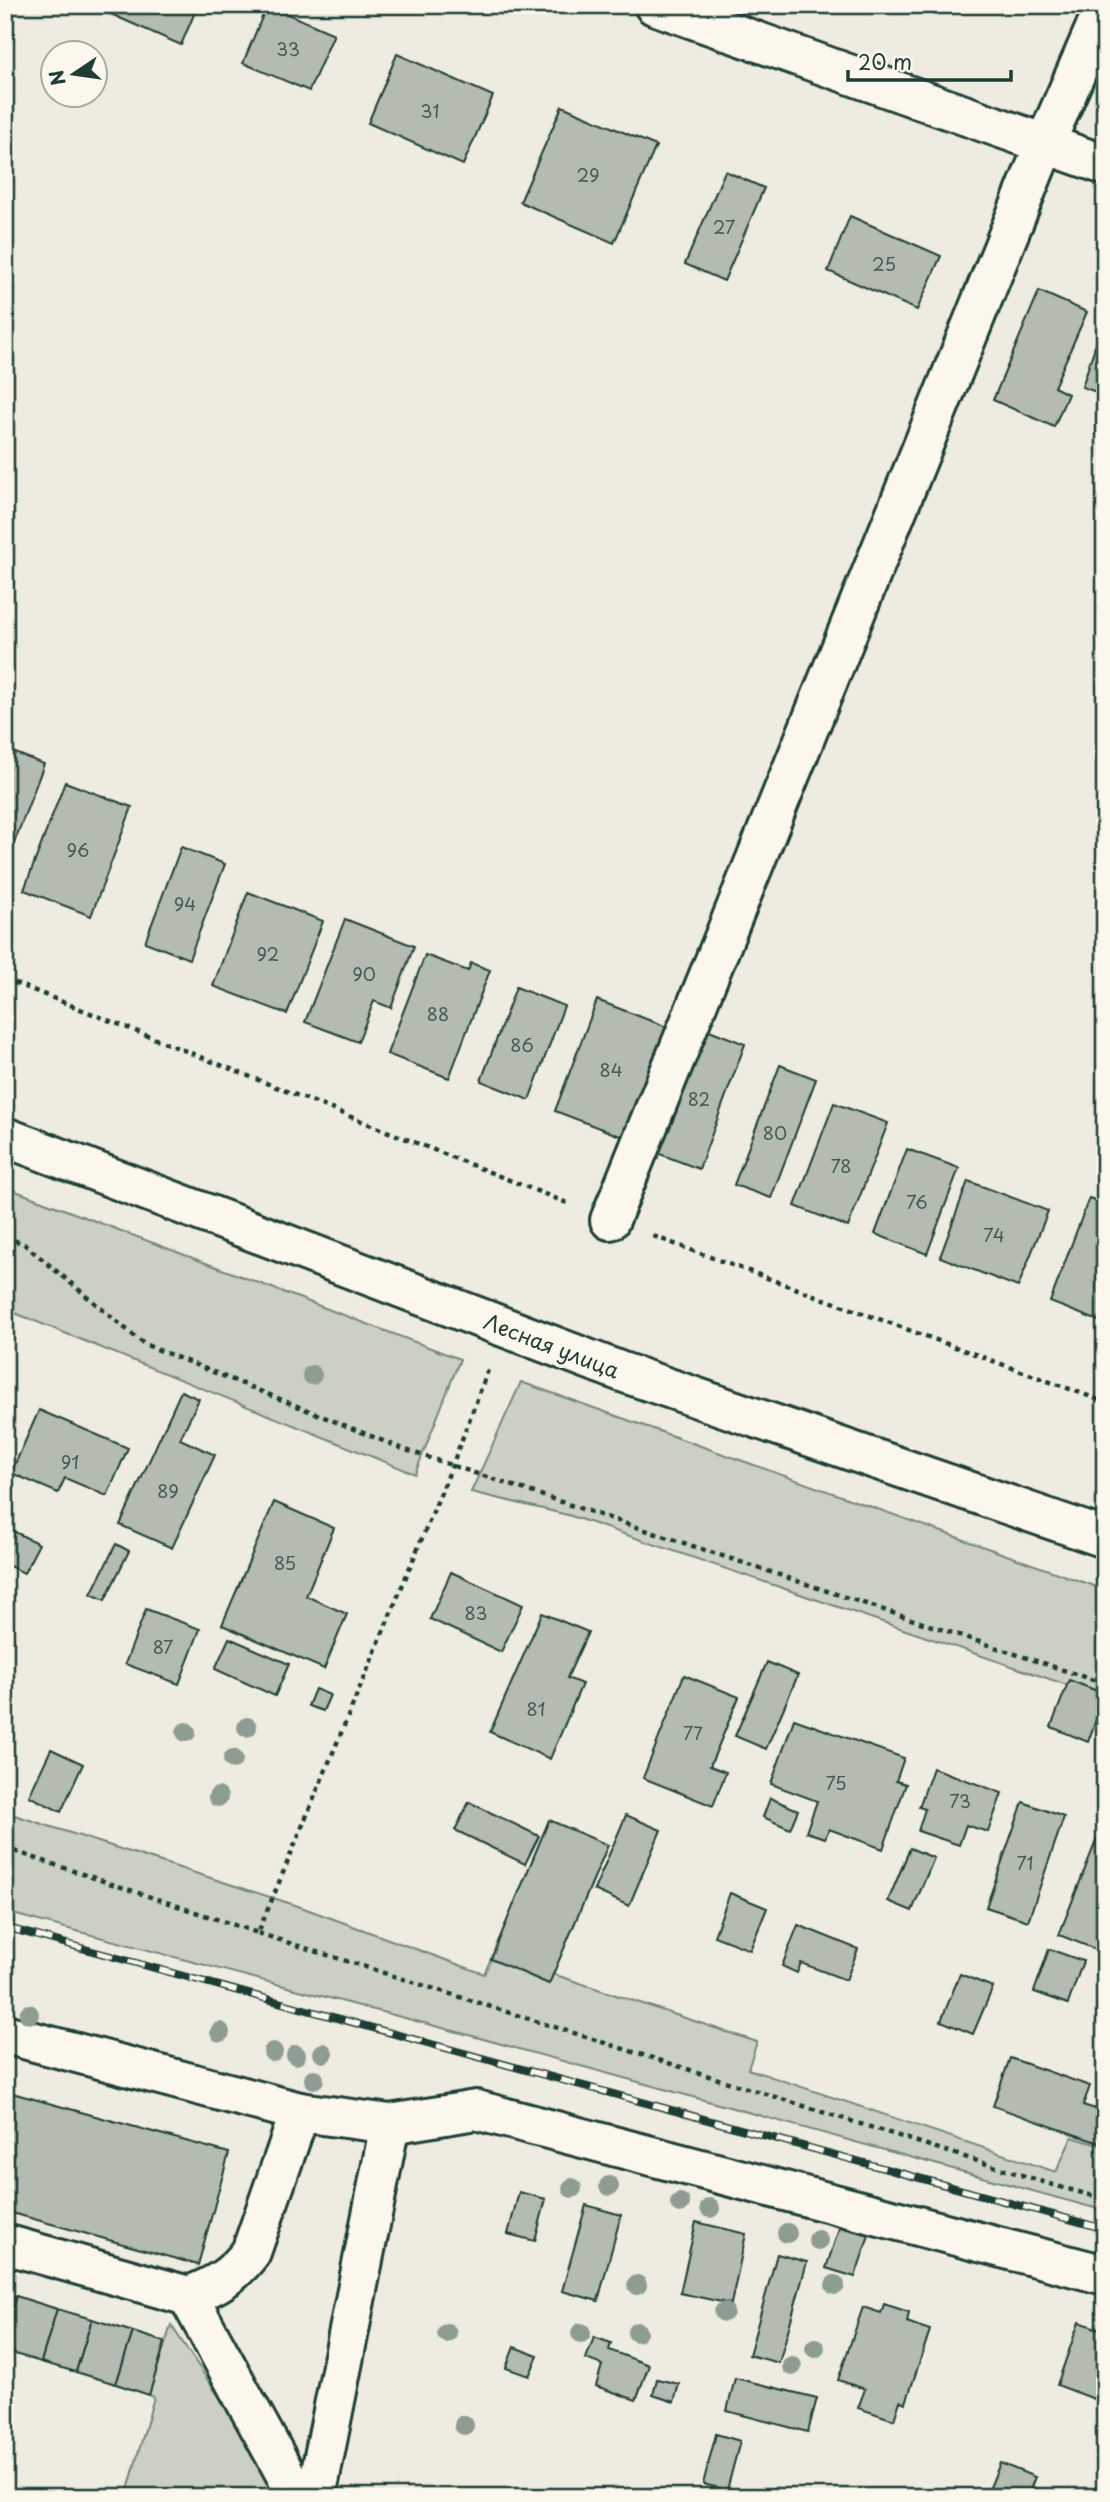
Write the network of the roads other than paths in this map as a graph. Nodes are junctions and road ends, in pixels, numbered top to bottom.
1 (654, 5) edge
2 (1105, 6) edge
3 (1045, 144) junction
4 (1105, 165) edge
5 (5, 1138) edge
6 (610, 1220) road end
7 (1105, 1538) edge
8 (5, 2034) edge
9 (300, 2112) junction
10 (390, 2124) junction
11 (5, 2244) edge
12 (1105, 2276) edge
13 (188, 2296) junction
14 (298, 2497) edge
15 (316, 2497) edge

1 - 3 street
2 - 3 street
3 - 4 street
3 - 6 street
5 - 7 street, Лесная улица
8 - 9 street
9 - 10 street
9 - 13 street
10 - 12 street
10 - 15 street
11 - 13 street
13 - 14 street

